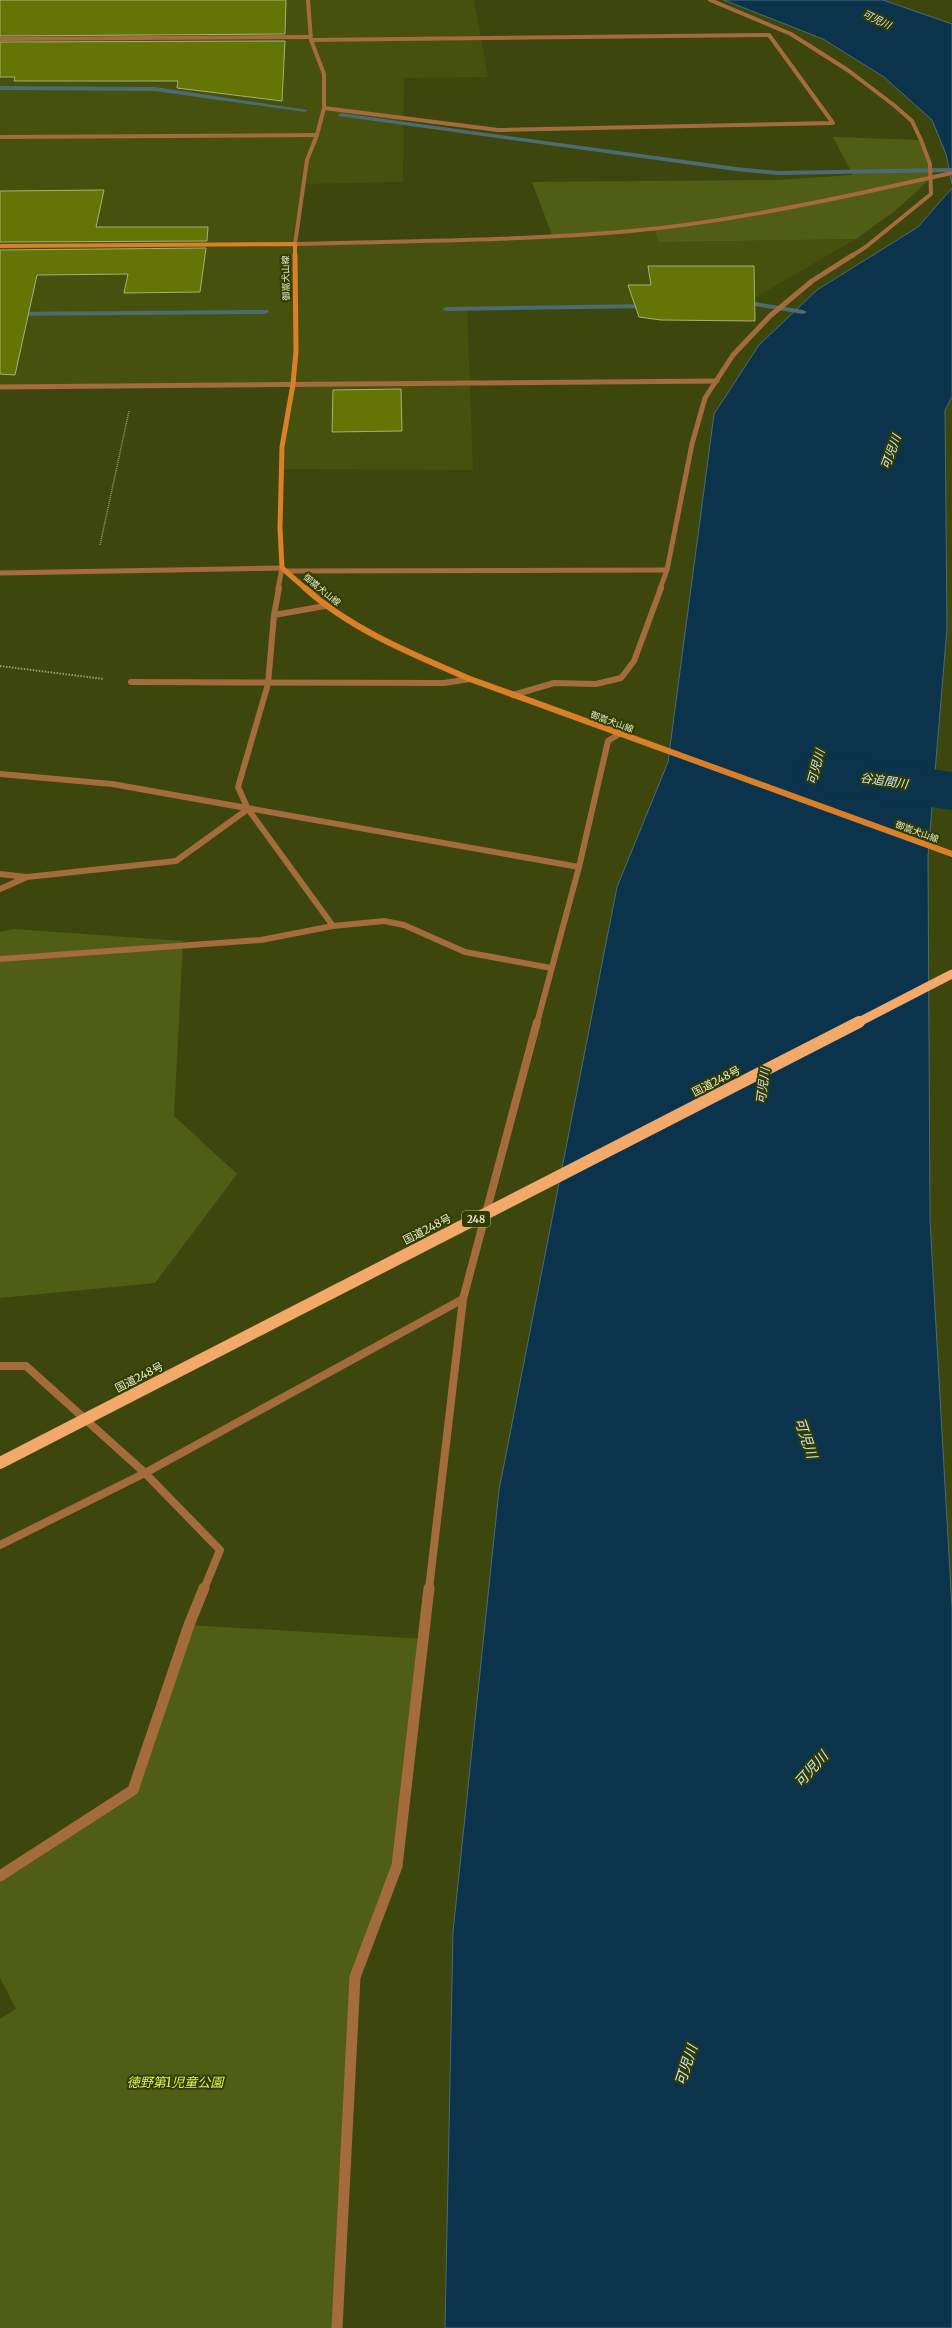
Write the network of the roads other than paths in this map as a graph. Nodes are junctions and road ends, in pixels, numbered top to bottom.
1 (308, 0) edge
2 (710, 0) edge
3 (310, 38) junction
4 (0, 40) edge
5 (324, 108) junction
6 (317, 135) junction
7 (0, 136) edge
8 (952, 173) edge
9 (295, 244) junction
10 (0, 246) edge
11 (717, 381) junction
12 (293, 384) junction
13 (0, 387) edge
14 (284, 570) junction
15 (667, 570) junction
16 (0, 573) edge
17 (325, 606) junction
18 (274, 615) junction
19 (470, 679) junction
20 (131, 682) road end
21 (268, 684) junction
22 (513, 695) junction
23 (619, 734) junction
24 (0, 774) edge
25 (248, 809) junction
26 (952, 854) edge
27 (579, 867) junction
28 (0, 874) edge
29 (27, 877) junction
30 (0, 889) edge
31 (333, 926) junction
32 (0, 959) edge
33 (552, 968) junction
34 (952, 974) edge
35 (463, 1299) junction
36 (0, 1366) edge
37 (0, 1463) edge
38 (145, 1473) junction
39 (0, 1545) edge
40 (0, 1876) edge
41 (337, 2328) edge

1 - 3 street
2 - 11 street
3 - 4 street
3 - 5 street
3 - 5 street
5 - 6 street
6 - 7 street
6 - 9 street
8 - 9 street, bridge
9 - 10 main road, 御嵩犬山線
9 - 12 main road, 御嵩犬山線
11 - 12 street
11 - 15 street
12 - 13 street
12 - 14 main road, 御嵩犬山線
14 - 15 street
14 - 16 street
14 - 17 main road, 御嵩犬山線
14 - 18 street
15 - 22 street
17 - 18 street
17 - 19 main road, 御嵩犬山線
18 - 21 street
19 - 21 street
19 - 22 main road, 御嵩犬山線
20 - 21 street
21 - 25 street
22 - 23 main road, 御嵩犬山線
23 - 26 main road, 御嵩犬山線
23 - 27 street
24 - 25 street
25 - 27 street
25 - 29 street
25 - 31 street
27 - 33 street
28 - 29 street
29 - 30 street
31 - 32 street
31 - 33 street
33 - 35 street
34 - 37 highway, 国道248号 / 248, bridge
35 - 38 street
35 - 41 street
36 - 38 street
38 - 39 street
38 - 40 street

